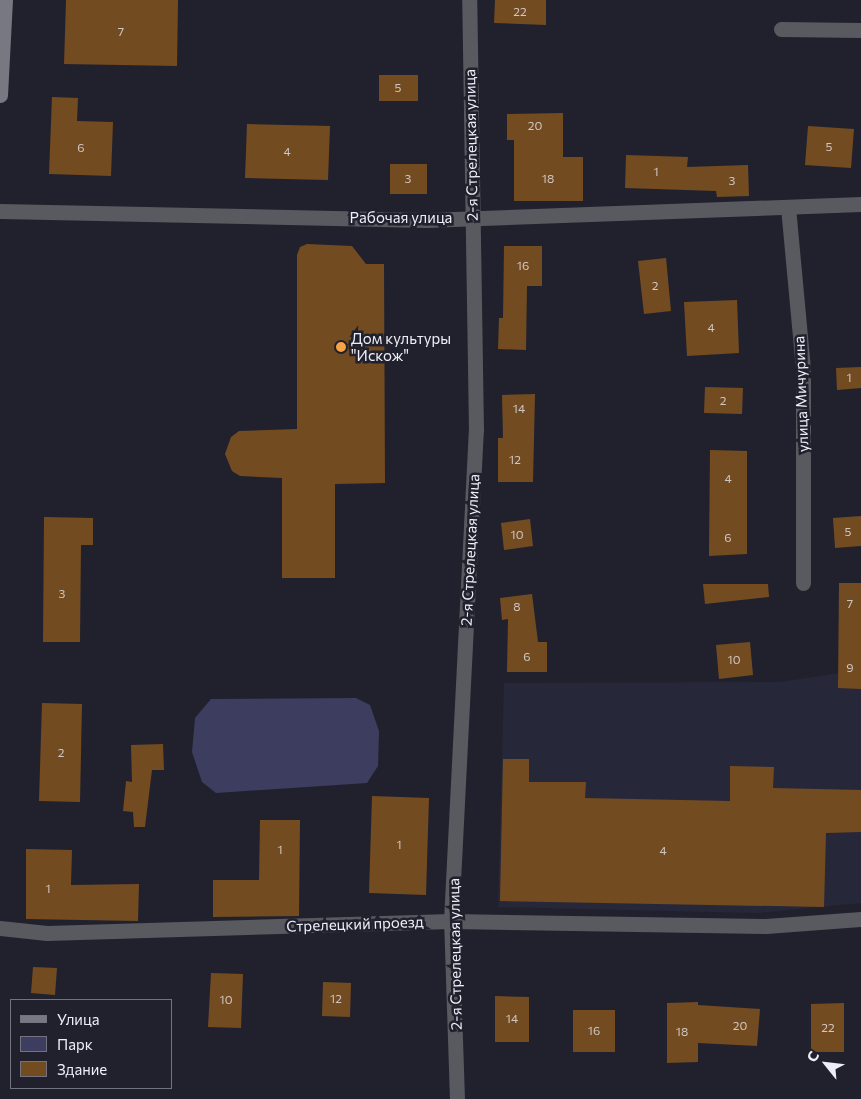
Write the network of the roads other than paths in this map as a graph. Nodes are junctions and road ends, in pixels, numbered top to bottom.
1 (5, 0) edge
2 (469, 0) edge
3 (782, 29) dead end
4 (861, 30) edge
5 (0, 95) edge
6 (861, 204) edge
7 (788, 206) junction
8 (0, 211) edge
9 (472, 218) junction
10 (803, 583) dead end
11 (861, 920) edge
12 (451, 921) junction
13 (0, 928) edge
14 (457, 1099) edge

1 - 5 street
2 - 9 street, 2-я Стрелецкая улица
3 - 4 street
6 - 7 street, Рабочая улица
7 - 9 street, Рабочая улица
7 - 10 street, улица Мичурина
8 - 9 street, Рабочая улица
9 - 12 street, 2-я Стрелецкая улица
11 - 12 street, Стрелецкий проезд
12 - 13 street, Стрелецкий проезд
12 - 14 street, 2-я Стрелецкая улица

